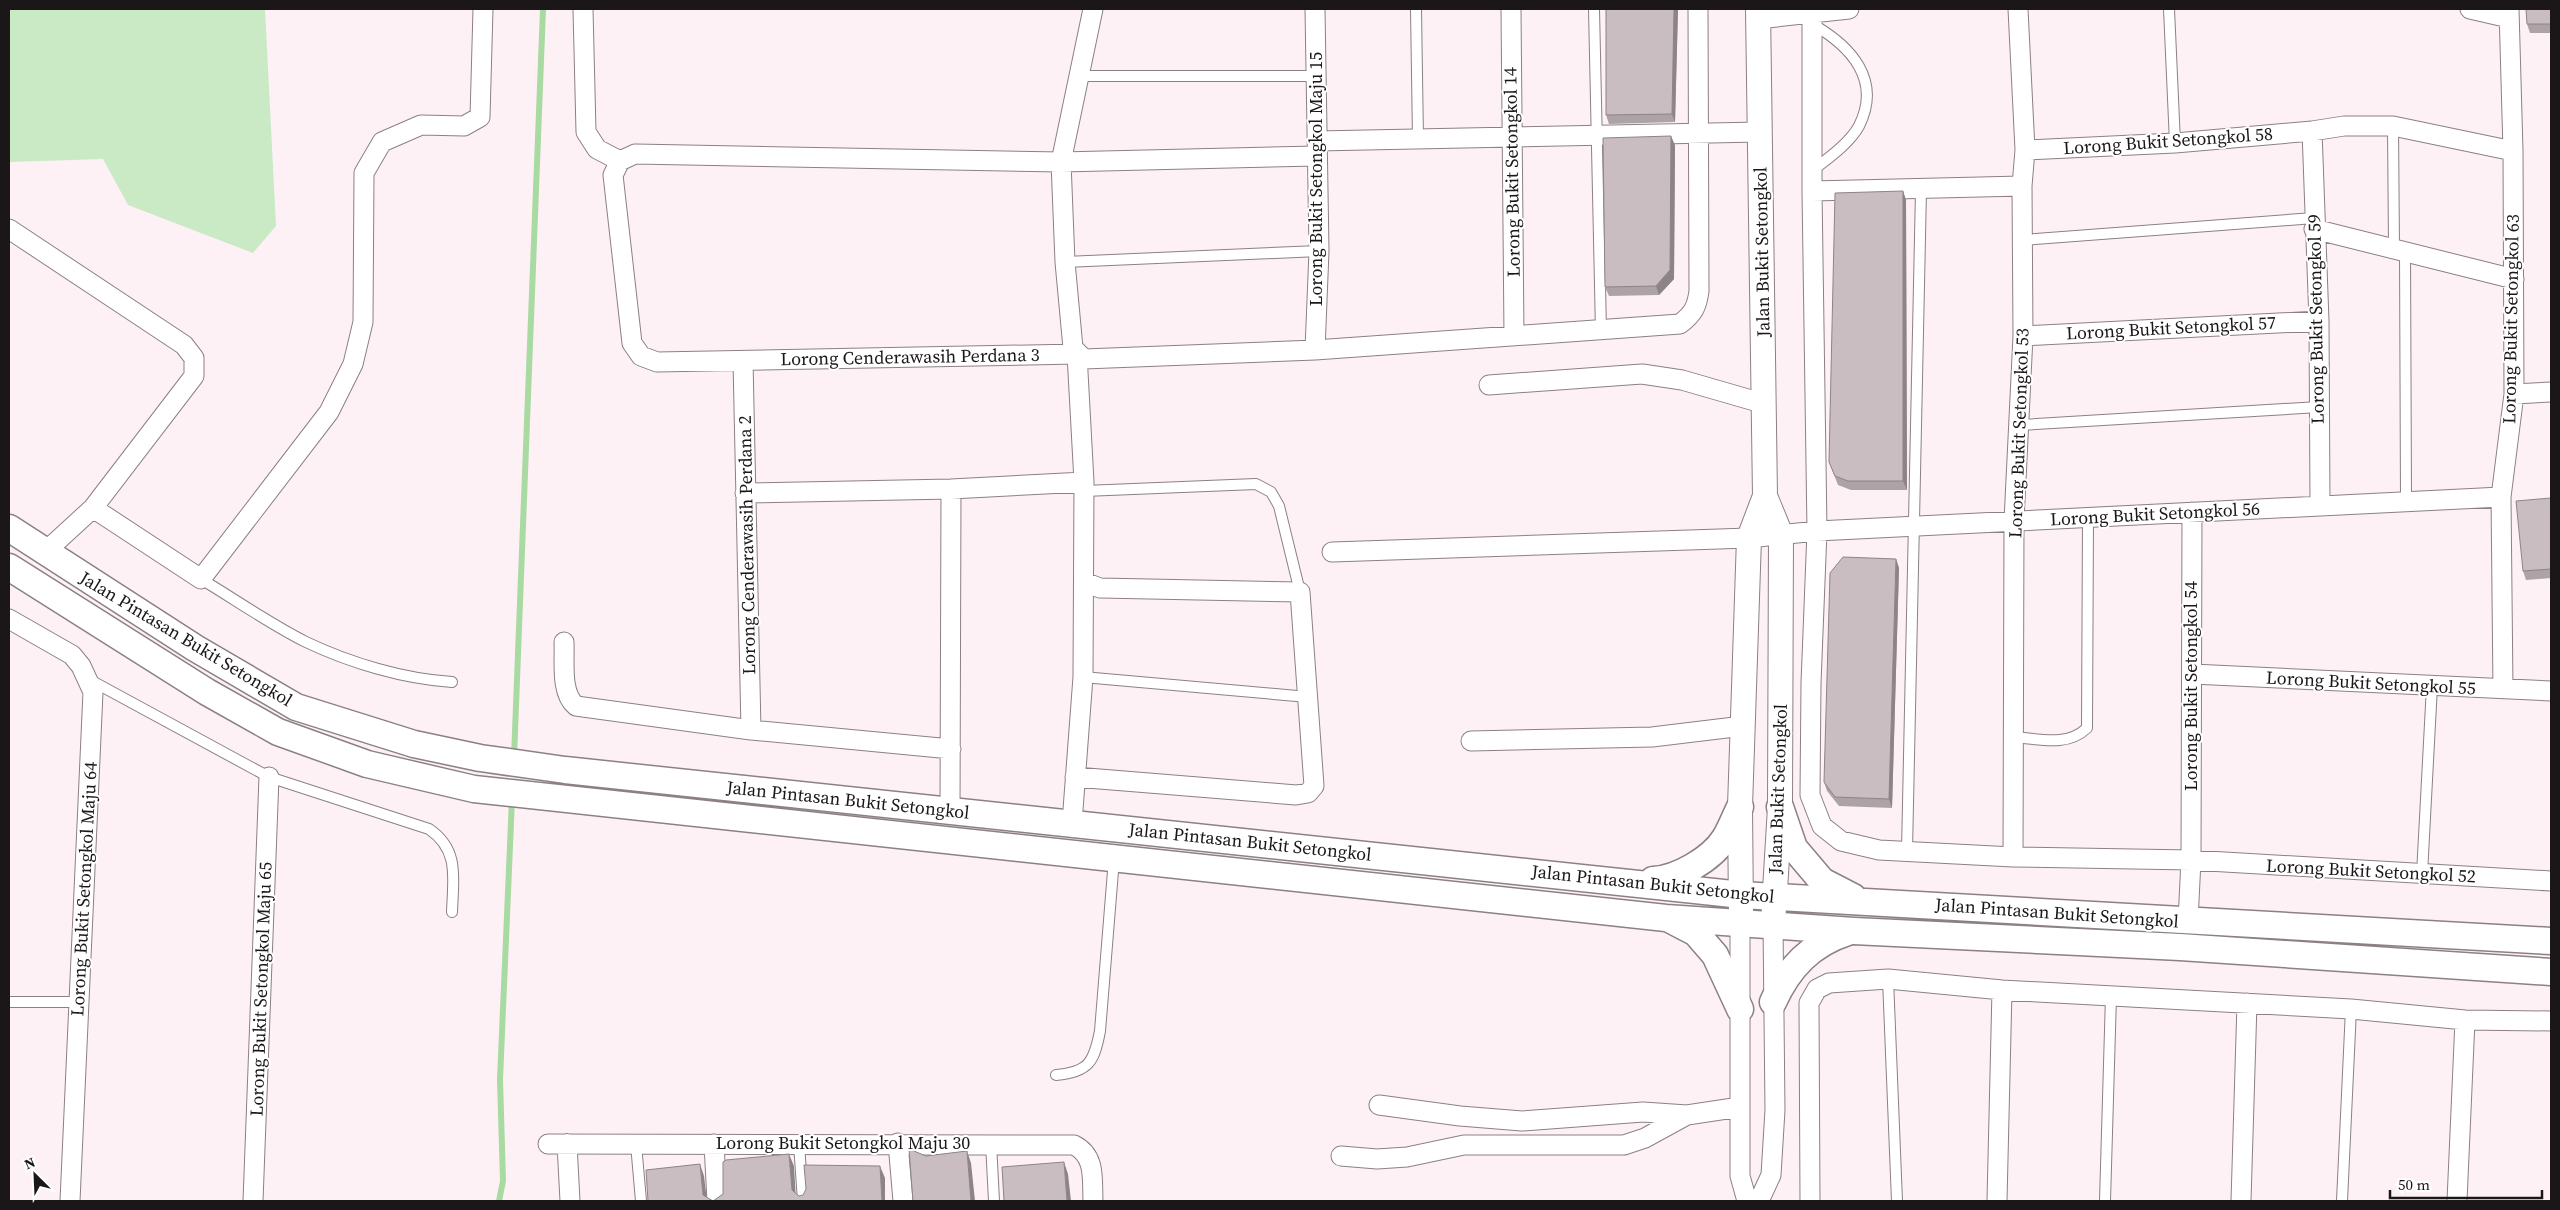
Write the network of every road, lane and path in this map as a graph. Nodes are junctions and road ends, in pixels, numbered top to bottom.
1 (483, 9) edge
2 (583, 9) edge
3 (1093, 9) edge
4 (1106, 9) edge
5 (1315, 9) edge
6 (1416, 9) edge
7 (1511, 9) edge
8 (1594, 9) edge
9 (1698, 9) edge
10 (1849, 9) edge
11 (2018, 9) edge
12 (2169, 9) edge
13 (2470, 9) edge
14 (2509, 13) edge
15 (1758, 14) edge
16 (1812, 15) edge
17 (1079, 76) junction
18 (1316, 76) junction
19 (2393, 126) junction
20 (2312, 131) junction
21 (1760, 132) junction
22 (1699, 133) junction
23 (1596, 136) junction
24 (1512, 137) junction
25 (1418, 139) junction
26 (2175, 143) junction
27 (1317, 148) junction
28 (2025, 150) junction
29 (2513, 151) junction
30 (620, 161) junction
31 (1061, 162) junction
32 (1812, 171) junction
33 (2022, 186) junction
34 (1920, 190) junction
35 (1812, 191) junction
36 (2314, 224) junction
37 (9, 228) edge
38 (2023, 240) junction
39 (2399, 249) junction
40 (1319, 251) junction
41 (1064, 262) junction
42 (2514, 279) junction
43 (2319, 321) junction
44 (1601, 331) junction
45 (1514, 336) junction
46 (2023, 336) junction
47 (1315, 350) junction
48 (1077, 354) junction
49 (743, 360) junction
50 (1489, 385) dead end
51 (2551, 392) edge
52 (2514, 394) junction
53 (1764, 404) junction
54 (2319, 407) junction
55 (2020, 425) junction
56 (1084, 487) junction
57 (950, 489) junction
58 (745, 494) junction
59 (1765, 496) junction
60 (2501, 497) junction
61 (2406, 502) junction
62 (2320, 506) junction
63 (93, 508) junction
64 (2192, 512) junction
65 (2088, 518) junction
66 (2014, 521) junction
67 (1913, 527) junction
68 (9, 528) edge
69 (1817, 531) junction
70 (1781, 535) junction
71 (1749, 538) junction
72 (46, 552) junction
73 (1332, 552) dead end
74 (9, 567) edge
75 (201, 580) junction
76 (1084, 582) junction
77 (1300, 592) junction
78 (9, 619) edge
79 (564, 642) dead end
80 (2192, 674) junction
81 (1083, 677) junction
82 (89, 680) junction
83 (452, 682) dead end
84 (2432, 686) junction
85 (2503, 689) junction
86 (2551, 691) edge
87 (1308, 697) junction
88 (1743, 726) junction
89 (751, 730) junction
90 (2014, 737) junction
91 (1471, 741) dead end
92 (951, 749) junction
93 (269, 777) junction
94 (1075, 777) junction
95 (1740, 806) junction
96 (1780, 807) junction
97 (950, 810) junction
98 (1072, 823) junction
99 (1907, 851) junction
100 (2013, 857) junction
101 (1114, 858) junction
102 (2190, 869) junction
103 (2422, 874) junction
104 (1624, 881) junction
105 (2551, 881) edge
106 (1742, 895) junction
107 (1774, 897) junction
108 (1861, 900) junction
109 (452, 912) dead end
110 (2189, 912) junction
111 (1666, 918) junction
112 (1740, 922) junction
113 (1773, 924) junction
114 (1854, 931) junction
115 (2551, 941) edge
116 (2551, 972) edge
117 (1888, 979) junction
118 (2002, 990) junction
119 (2110, 996) junction
120 (9, 1002) edge
121 (79, 1002) junction
122 (1772, 1002) junction
123 (2247, 1004) junction
124 (1740, 1009) junction
125 (2351, 1009) junction
126 (2465, 1020) junction
127 (2551, 1021) edge
128 (1056, 1075) dead end
129 (1379, 1105) dead end
130 (1740, 1107) junction
131 (1688, 1116) junction
132 (898, 1143) junction
133 (991, 1143) junction
134 (636, 1144) junction
135 (714, 1144) junction
136 (799, 1144) junction
137 (1341, 1156) dead end
138 (70, 1201) edge
139 (253, 1201) edge
140 (570, 1201) edge
141 (641, 1201) edge
142 (717, 1201) edge
143 (804, 1201) edge
144 (903, 1201) edge
145 (994, 1201) edge
146 (1093, 1201) edge
147 (1747, 1201) edge
148 (1759, 1201) edge
149 (1810, 1201) edge
150 (1897, 1201) edge
151 (1997, 1201) edge
152 (2105, 1201) edge
153 (2241, 1201) edge
154 (2342, 1201) edge
155 (2457, 1201) edge

1 - 75 street
2 - 30 street
3 - 4 street
3 - 17 street
5 - 18 street, Lorong Bukit Setongkol Maju 15
6 - 25 lane
7 - 24 street, Lorong Bukit Setongkol 14
8 - 23 lane
9 - 22 street, Lorong Cenderawasih Perdana 3
10 - 16 street
11 - 28 street, Lorong Bukit Setongkol 53
12 - 26 lane
13 - 14 street
14 - 29 street, Lorong Bukit Setongkol 63
15 - 16 street
15 - 21 street, Jalan Bukit Setongkol
16 - 32 street, Lorong Bukit Setongkol 52
16 - 32 lane
17 - 18 lane
17 - 31 street
18 - 27 street, Lorong Bukit Setongkol Maju 15
19 - 20 street, Lorong Bukit Setongkol 58
19 - 29 street, Lorong Bukit Setongkol 58
19 - 39 lane
20 - 26 street, Lorong Bukit Setongkol 58
20 - 36 street, Lorong Bukit Setongkol 59
21 - 22 street
21 - 53 street, Jalan Bukit Setongkol
22 - 23 street
22 - 44 street, Lorong Cenderawasih Perdana 3
23 - 24 street
23 - 44 lane
24 - 25 street
24 - 45 street, Lorong Bukit Setongkol 14
25 - 27 street
26 - 28 street, Lorong Bukit Setongkol 58
27 - 31 street
27 - 40 street, Lorong Bukit Setongkol Maju 15
28 - 33 street, Lorong Bukit Setongkol 53
29 - 42 street, Lorong Bukit Setongkol 63
30 - 31 street
30 - 49 street, Lorong Cenderawasih Perdana 3
31 - 41 street
32 - 35 street, Lorong Bukit Setongkol 52
33 - 34 street
33 - 38 street, Lorong Bukit Setongkol 53
34 - 35 street
34 - 67 lane
35 - 69 street, Lorong Bukit Setongkol 52
36 - 38 lane
36 - 39 street
36 - 43 street, Lorong Bukit Setongkol 59
37 - 63 street
38 - 46 street, Lorong Bukit Setongkol 53
39 - 42 street
39 - 61 lane
40 - 41 lane
40 - 47 street, Lorong Bukit Setongkol Maju 15
41 - 48 street
42 - 52 street, Lorong Bukit Setongkol 63
43 - 46 street, Lorong Bukit Setongkol 57
43 - 54 street, Lorong Bukit Setongkol 59
44 - 45 street, Lorong Cenderawasih Perdana 3
45 - 47 street, Lorong Cenderawasih Perdana 3
46 - 55 street, Lorong Bukit Setongkol 53
47 - 48 street, Lorong Cenderawasih Perdana 3
48 - 49 street, Lorong Cenderawasih Perdana 3
48 - 56 street
49 - 58 street, Lorong Cenderawasih Perdana 2
50 - 53 street
51 - 52 street
52 - 60 street, Lorong Bukit Setongkol 63
53 - 59 street, Jalan Bukit Setongkol
54 - 55 lane
54 - 62 street, Lorong Bukit Setongkol 59
55 - 66 street, Lorong Bukit Setongkol 53
56 - 57 street
56 - 76 street
56 - 77 lane
57 - 58 street
57 - 92 street
58 - 89 street, Lorong Cenderawasih Perdana 2
59 - 70 street, Jalan Bukit Setongkol
59 - 71 street, Jalan Bukit Setongkol
60 - 61 street, Lorong Bukit Setongkol 56
60 - 85 street, Lorong Bukit Setongkol 63
61 - 62 street, Lorong Bukit Setongkol 56
62 - 64 street, Lorong Bukit Setongkol 56
63 - 72 street
63 - 75 street
64 - 65 street, Lorong Bukit Setongkol 56
64 - 80 street, Lorong Bukit Setongkol 54
65 - 66 street, Lorong Bukit Setongkol 56
65 - 90 lane
66 - 67 street, Lorong Bukit Setongkol 56
66 - 90 street, Lorong Bukit Setongkol 53
67 - 69 street, Lorong Bukit Setongkol 56
67 - 99 lane
68 - 72 main road, Jalan Pintasan Bukit Setongkol
69 - 70 street, Lorong Bukit Setongkol 56
69 - 99 street, Lorong Bukit Setongkol 52
70 - 71 street, Lorong Bukit Setongkol 56
70 - 96 street, Jalan Bukit Setongkol
71 - 73 street, Lorong Bukit Setongkol 56
71 - 88 street, Jalan Bukit Setongkol
72 - 97 main road, Jalan Pintasan Bukit Setongkol
74 - 101 main road, Jalan Pintasan Bukit Setongkol
75 - 83 lane
76 - 77 street
76 - 81 street
77 - 87 street
78 - 82 street, Lorong Bukit Setongkol Maju 64
79 - 89 street
80 - 84 street, Lorong Bukit Setongkol 55
80 - 102 street, Lorong Bukit Setongkol 54
81 - 87 lane
81 - 94 street
82 - 93 lane
82 - 121 street, Lorong Bukit Setongkol Maju 64
84 - 85 street, Lorong Bukit Setongkol 55
84 - 103 lane
85 - 86 street, Lorong Bukit Setongkol 55
87 - 94 street
88 - 91 street
88 - 95 street, Jalan Bukit Setongkol
89 - 92 street
90 - 100 street, Lorong Bukit Setongkol 53
92 - 97 street
93 - 109 lane
93 - 139 street, Lorong Bukit Setongkol Maju 65
94 - 98 street
95 - 104 main road
95 - 106 street, Jalan Bukit Setongkol
96 - 107 street, Jalan Bukit Setongkol
96 - 108 main road
97 - 98 main road, Jalan Pintasan Bukit Setongkol
98 - 104 main road, Jalan Pintasan Bukit Setongkol
99 - 100 street, Lorong Bukit Setongkol 52
100 - 102 street, Lorong Bukit Setongkol 52
101 - 111 main road, Jalan Pintasan Bukit Setongkol
101 - 128 lane
102 - 103 street, Lorong Bukit Setongkol 52
102 - 110 street, Lorong Bukit Setongkol 54
103 - 105 street, Lorong Bukit Setongkol 52
104 - 106 main road, Jalan Pintasan Bukit Setongkol
106 - 107 main road, Jalan Pintasan Bukit Setongkol
106 - 112 street, Jalan Bukit Setongkol
107 - 108 main road, Jalan Pintasan Bukit Setongkol
107 - 113 street, Jalan Bukit Setongkol
108 - 110 main road, Jalan Pintasan Bukit Setongkol
110 - 115 main road, Jalan Pintasan Bukit Setongkol
111 - 112 main road, Jalan Pintasan Bukit Setongkol
111 - 124 main road
112 - 113 main road, Jalan Pintasan Bukit Setongkol
112 - 124 street, Jalan Bukit Setongkol
113 - 114 main road, Jalan Pintasan Bukit Setongkol
113 - 122 street, Jalan Bukit Setongkol
114 - 116 main road, Jalan Pintasan Bukit Setongkol
114 - 122 main road
117 - 118 street
117 - 149 street
117 - 150 lane
118 - 119 street
118 - 151 street
119 - 123 street
119 - 152 lane
120 - 121 lane
121 - 138 street, Lorong Bukit Setongkol Maju 64
122 - 148 street, Jalan Bukit Setongkol
123 - 125 street
123 - 153 street
124 - 130 street, Jalan Bukit Setongkol
125 - 126 street
125 - 154 lane
126 - 127 street
126 - 155 street
129 - 131 street
130 - 131 street
130 - 147 street, Jalan Bukit Setongkol
131 - 137 street
132 - 133 street, Lorong Bukit Setongkol Maju 30
132 - 136 street, Lorong Bukit Setongkol Maju 30
132 - 144 street
133 - 145 lane
133 - 146 street, Lorong Bukit Setongkol Maju 30
134 - 135 street, Lorong Bukit Setongkol Maju 30
134 - 140 street, Lorong Bukit Setongkol Maju 30
134 - 141 lane
135 - 136 street, Lorong Bukit Setongkol Maju 30
135 - 142 street
136 - 143 lane

